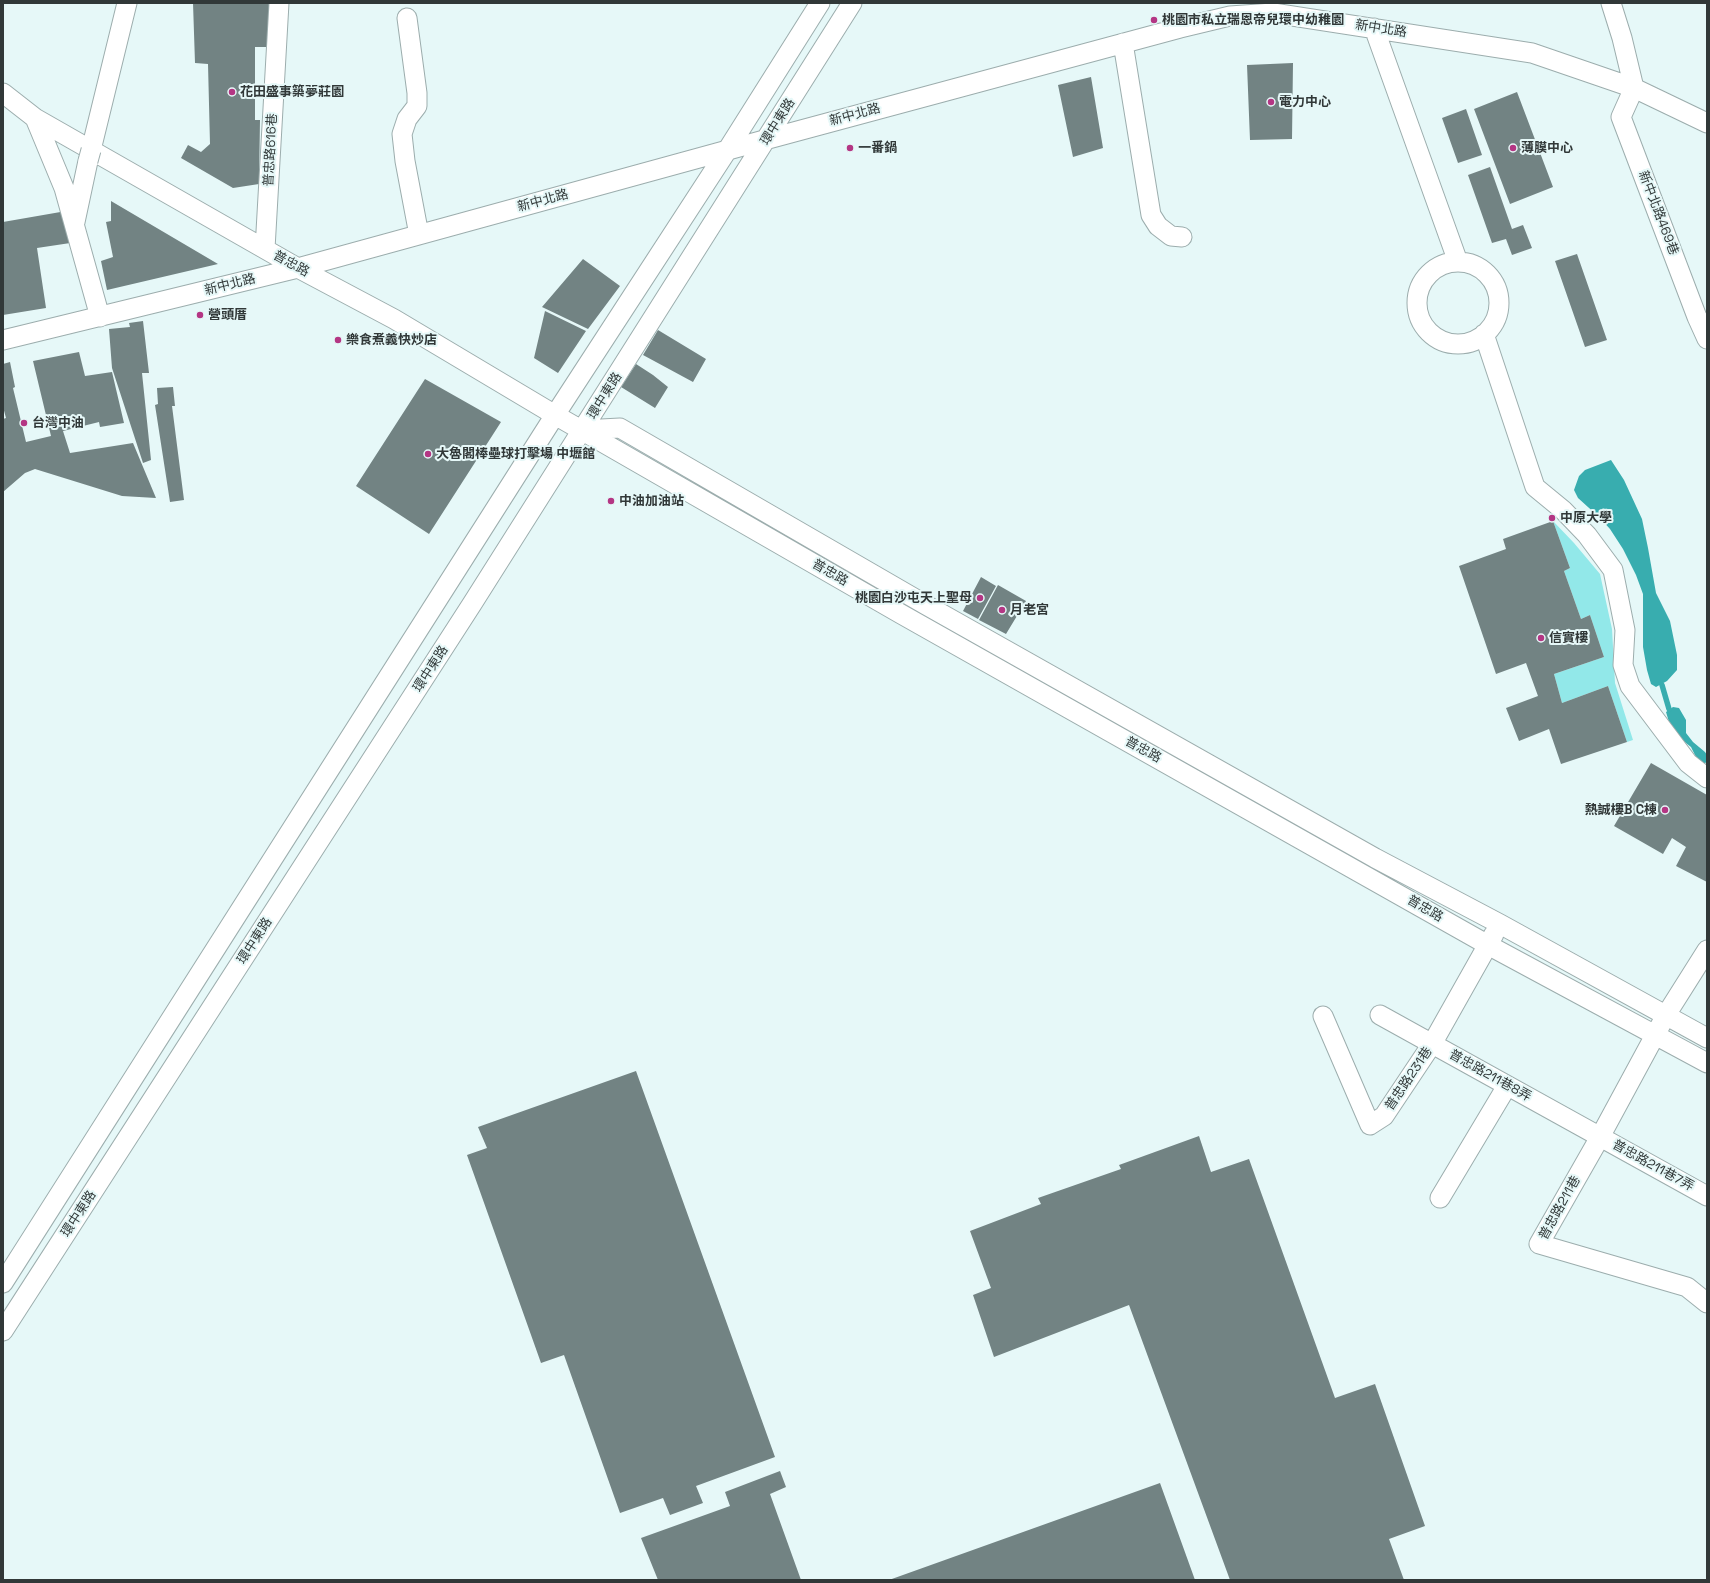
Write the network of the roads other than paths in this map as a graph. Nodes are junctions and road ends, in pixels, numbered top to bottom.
1 (127, 3) edge
2 (279, 3) edge
3 (820, 3) edge
4 (852, 3) edge
5 (1611, 3) edge
6 (407, 18) dead end
7 (1374, 28) junction
8 (1123, 43) junction
9 (1634, 88) junction
10 (3, 93) edge
11 (35, 118) junction
12 (1707, 123) edge
13 (768, 139) junction
14 (728, 149) junction
15 (74, 225) junction
16 (419, 235) junction
17 (1182, 237) dead end
18 (265, 249) junction
19 (1458, 262) junction
20 (298, 268) junction
21 (100, 317) junction
22 (1484, 334) junction
23 (1707, 339) edge
24 (3, 340) edge
25 (555, 415) junction
26 (583, 430) junction
27 (1707, 778) edge
28 (1500, 924) junction
29 (1488, 945) junction
30 (1707, 950) edge
31 (1380, 1015) dead end
32 (1666, 1015) junction
33 (1323, 1016) dead end
34 (1656, 1034) junction
35 (1707, 1038) edge
36 (1432, 1044) junction
37 (1707, 1063) edge
38 (1508, 1086) junction
39 (1600, 1137) junction
40 (1707, 1196) edge
41 (1440, 1198) dead end
42 (3, 1283) edge
43 (1707, 1303) edge
44 (3, 1332) edge

1 - 15 street
2 - 18 street, 普忠路616巷
3 - 14 street, 環中東路
4 - 13 street, 環中東路
5 - 9 street
6 - 16 street
7 - 8 street, 新中北路
7 - 9 street, 新中北路
7 - 19 street
8 - 13 street, 新中北路
8 - 17 street
9 - 12 street, 新中北路
9 - 23 street, 新中北路469巷
10 - 11 street, 普忠路
11 - 15 street
11 - 18 street, 普忠路
13 - 14 street, 新中北路
13 - 26 street, 環中東路
14 - 16 street, 新中北路
14 - 25 street, 環中東路
15 - 21 street
16 - 20 street, 新中北路
18 - 20 street, 普忠路
19 - 22 street
19 - 22 street
20 - 21 street, 新中北路
20 - 25 street, 普忠路
21 - 24 street, 新中北路
22 - 27 street
25 - 26 street, 普忠路
25 - 42 street, 環中東路
26 - 28 street, 普忠路
26 - 29 street, 普忠路
26 - 44 street, 環中東路
28 - 29 street, 普忠路231巷
28 - 32 street, 普忠路
29 - 34 street, 普忠路
29 - 36 street, 普忠路231巷
30 - 32 street, 普忠路211巷
31 - 36 street, 普忠路211巷8弄
32 - 34 street, 普忠路211巷
32 - 35 street, 普忠路
33 - 36 street, 普忠路231巷
34 - 37 street, 普忠路
34 - 39 street, 普忠路211巷
36 - 38 street, 普忠路211巷8弄
38 - 39 street, 普忠路211巷8弄
38 - 41 street
39 - 40 street, 普忠路211巷7弄
39 - 43 street, 普忠路211巷

